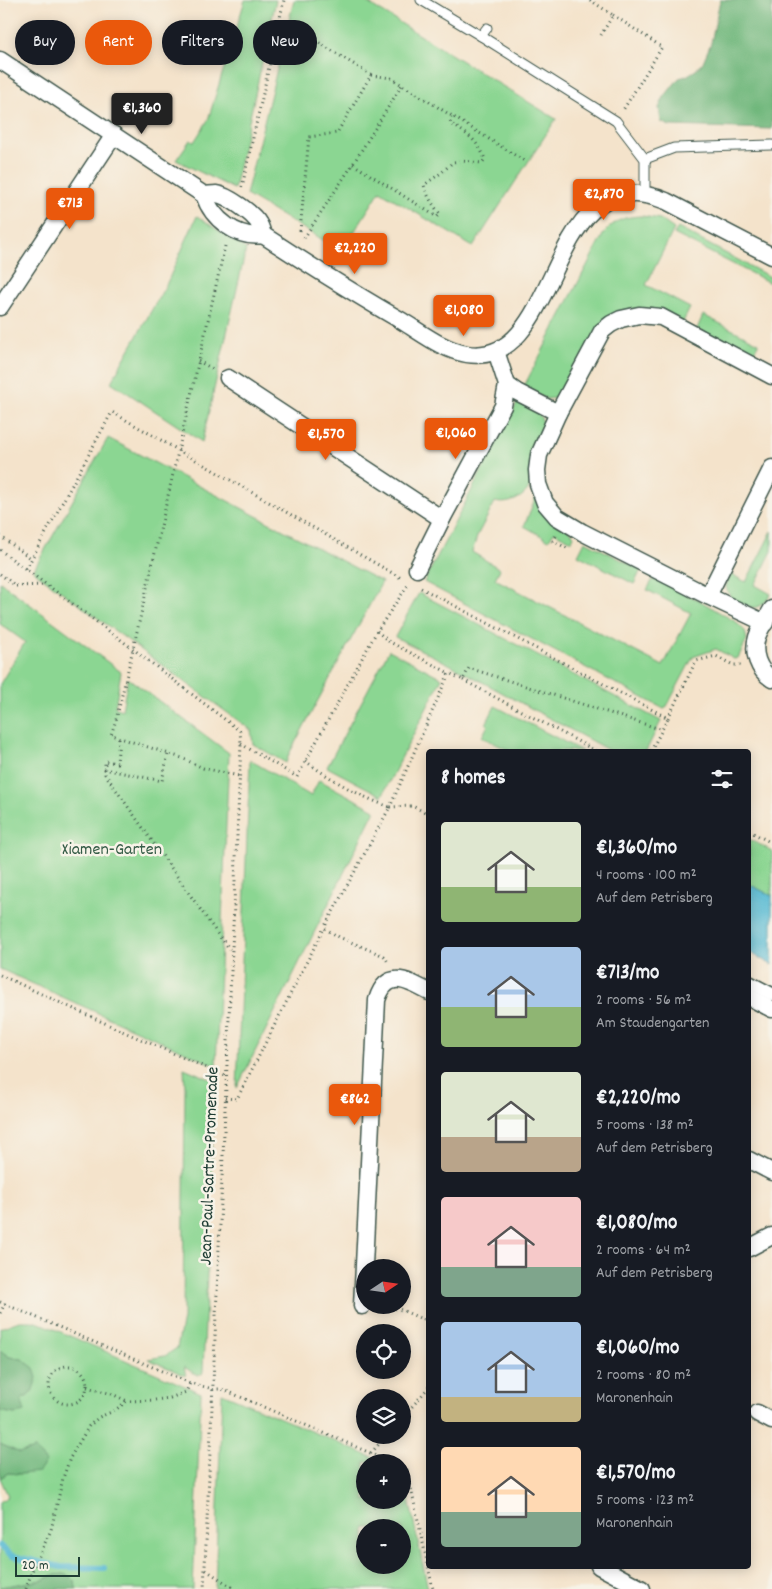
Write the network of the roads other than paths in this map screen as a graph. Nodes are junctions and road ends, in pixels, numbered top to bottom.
1 (421, 0) edge
2 (488, 28) dead end
3 (481, 36) junction
4 (0, 60) edge
5 (114, 135) junction
6 (772, 145) edge
7 (645, 160) junction
8 (204, 195) junction
9 (645, 195) junction
10 (263, 235) junction
11 (772, 256) edge
12 (0, 307) edge
13 (496, 351) junction
14 (772, 376) edge
15 (228, 378) dead end
16 (508, 385) junction
17 (558, 413) junction
18 (772, 468) edge
19 (442, 519) junction
20 (414, 576) road end
21 (708, 596) junction
22 (769, 616) edge
23 (772, 679) edge
24 (751, 983) edge
25 (426, 990) edge
26 (772, 994) edge
27 (751, 997) edge
28 (772, 1009) edge
29 (751, 1161) edge
30 (772, 1172) edge
31 (772, 1236) edge
32 (751, 1247) edge
33 (364, 1259) edge
34 (757, 1413) dead end
35 (772, 1421) edge
36 (605, 1569) edge
37 (642, 1589) edge

1 - 3 lane
2 - 3 lane
3 - 7 lane
4 - 5 street
5 - 8 street
5 - 12 street
6 - 7 lane
7 - 9 lane
8 - 10 street
8 - 10 street
9 - 11 street
9 - 13 street
10 - 13 street
13 - 16 street
14 - 17 street
15 - 19 street
16 - 17 street
16 - 19 street
17 - 21 street
18 - 21 street
19 - 20 street
21 - 22 street
22 - 23 street
24 - 26 street
25 - 33 street
27 - 28 street
29 - 30 street
31 - 32 street
34 - 35 street
36 - 37 street

